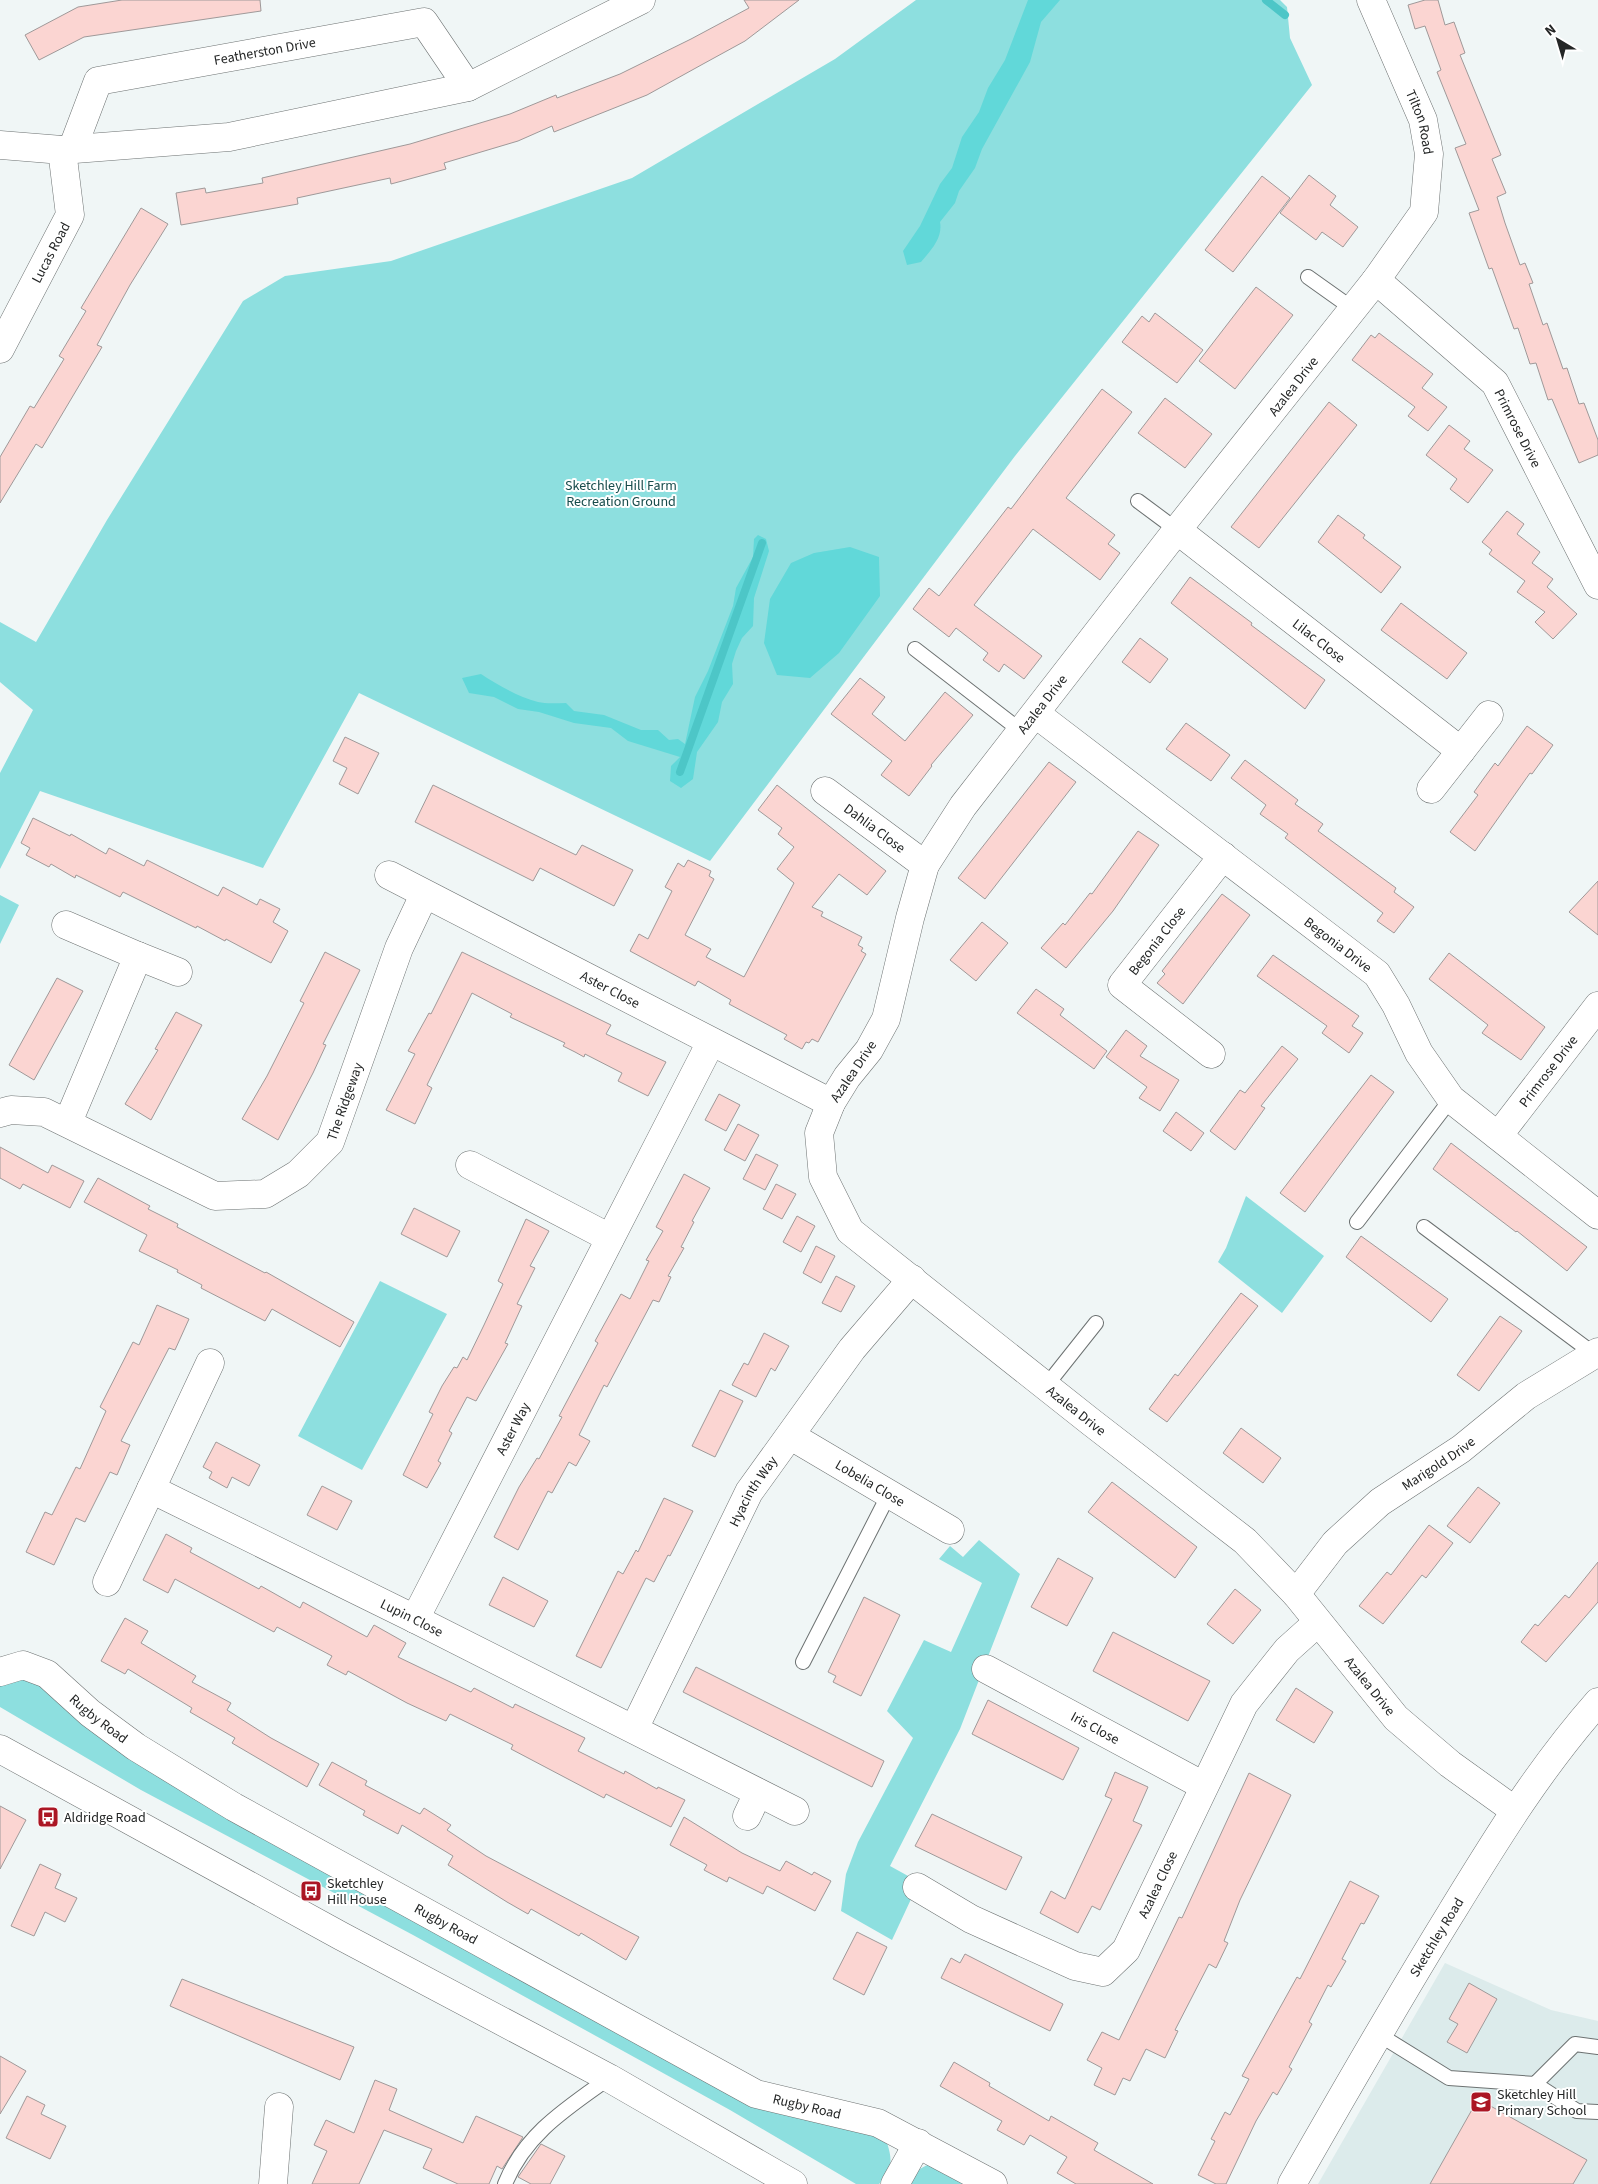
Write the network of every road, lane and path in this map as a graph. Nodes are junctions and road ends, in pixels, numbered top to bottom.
1 (641, 0) edge
2 (1371, 0) edge
3 (468, 87) junction
4 (0, 144) edge
5 (68, 148) junction
6 (1400, 247) joint
7 (1308, 277) dead end
8 (1376, 280) junction
9 (1353, 309) junction
10 (0, 350) edge
11 (1138, 501) dead end
12 (1177, 530) junction
13 (1598, 585) edge
14 (915, 649) dead end
15 (1488, 715) dead end
16 (1028, 722) junction
17 (1461, 751) junction
18 (1431, 789) dead end
19 (825, 791) dead end
20 (1223, 856) junction
21 (925, 865) junction
22 (389, 875) dead end
23 (424, 895) junction
24 (66, 925) dead end
25 (138, 956) junction
26 (178, 972) dead end
27 (1598, 1006) edge
28 (711, 1042) junction
29 (1211, 1054) dead end
30 (1451, 1099) junction
31 (832, 1103) junction
32 (0, 1113) edge
33 (68, 1122) junction
34 (1498, 1136) junction
35 (470, 1165) dead end
36 (1598, 1215) edge
37 (1357, 1222) dead end
38 (1424, 1227) dead end
39 (610, 1238) junction
40 (912, 1279) junction
41 (1096, 1323) dead end
42 (1596, 1353) edge
43 (210, 1363) dead end
44 (1046, 1386) junction
45 (791, 1436) junction
46 (151, 1489) junction
47 (888, 1494) junction
48 (950, 1530) dead end
49 (107, 1582) dead end
50 (1296, 1594) junction
51 (415, 1619) junction
52 (1317, 1623) junction
53 (803, 1662) dead end
54 (986, 1669) dead end
55 (0, 1672) edge
56 (1598, 1702) edge
57 (634, 1729) junction
58 (0, 1749) edge
59 (1204, 1786) junction
60 (1514, 1810) junction
61 (795, 1812) dead end
62 (917, 1887) dead end
63 (1378, 2034) junction
64 (1598, 2047) edge
65 (609, 2078) junction
66 (1535, 2084) junction
67 (279, 2107) dead end
68 (1598, 2112) edge
69 (918, 2143) junction
70 (273, 2184) edge
71 (505, 2184) edge
72 (793, 2184) edge
73 (895, 2184) edge
74 (993, 2184) edge
75 (1292, 2184) edge

1 - 3 street
2 - 6 street, Tilton Road
3 - 5 street
3 - 5 street, Featherston Drive
4 - 5 street
5 - 10 street, Lucas Road
6 - 8 street, Azalea Drive
7 - 9 lane
8 - 9 street, Azalea Drive
8 - 13 street, Primrose Drive
9 - 12 street, Azalea Drive
11 - 12 lane
12 - 16 street, Azalea Drive
12 - 17 street, Lilac Close
14 - 16 lane
15 - 17 street
16 - 20 street, Begonia Drive
16 - 21 street, Azalea Drive
17 - 18 street
19 - 21 street, Dahlia Close
20 - 29 street, Begonia Close
20 - 30 street, Begonia Drive
21 - 31 street, Azalea Drive
22 - 23 street, Aster Close
23 - 28 street, Aster Close
23 - 33 street, The Ridgeway
24 - 25 street
25 - 26 street
25 - 33 street
27 - 34 street, Primrose Drive
28 - 31 street, Aster Close
28 - 39 street, Aster Way
30 - 34 street, Begonia Drive
30 - 37 lane
31 - 40 street, Azalea Drive
32 - 33 street, The Ridgeway
34 - 36 street, Begonia Drive
35 - 39 street
38 - 42 lane
39 - 51 street, Aster Way
40 - 44 street, Azalea Drive
40 - 45 street, Hyacinth Way
41 - 44 lane
42 - 50 street, Marigold Drive
43 - 46 street
44 - 50 street, Azalea Drive
45 - 47 street, Lobelia Close
45 - 57 street, Hyacinth Way
46 - 49 street
46 - 51 street, Lupin Close
47 - 48 street, Lobelia Close
47 - 53 lane
50 - 52 street, Azalea Drive
51 - 57 street, Lupin Close
52 - 59 street, Azalea Close
52 - 60 street, Azalea Drive
54 - 59 street, Iris Close
55 - 69 street, Rugby Road
56 - 60 street, Sketchley Road
57 - 61 street, Lupin Close
58 - 65 street
59 - 62 street, Azalea Close
60 - 63 street, Sketchley Road
63 - 66 lane
63 - 75 street, Sketchley Road
64 - 66 lane
65 - 71 lane
65 - 72 street
66 - 68 lane
67 - 70 street
69 - 73 street
69 - 74 street, Rugby Road

